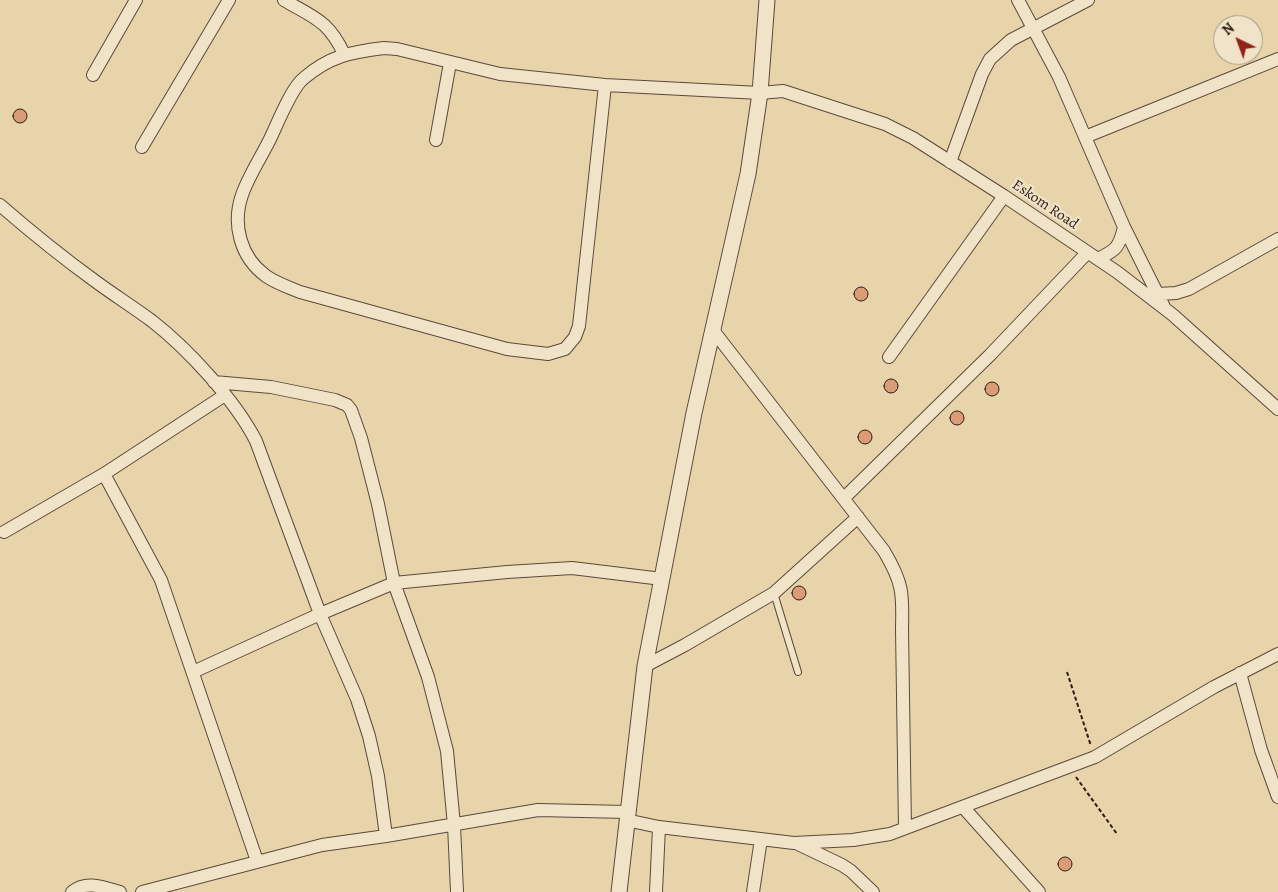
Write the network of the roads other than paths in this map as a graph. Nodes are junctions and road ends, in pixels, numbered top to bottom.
1 (136, 0) edge
2 (229, 0) edge
3 (284, 0) edge
4 (767, 0) edge
5 (1018, 0) edge
6 (1088, 0) edge
7 (1034, 28) junction
8 (344, 54) junction
9 (1278, 59) edge
10 (450, 63) junction
11 (93, 75) dead end
12 (605, 85) junction
13 (760, 93) junction
14 (1085, 137) junction
15 (436, 140) dead end
16 (142, 147) dead end
17 (950, 162) junction
18 (1004, 196) junction
19 (0, 205) edge
20 (1124, 227) junction
21 (1278, 239) edge
22 (1092, 256) junction
23 (1158, 294) junction
24 (1166, 310) junction
25 (712, 329) junction
26 (889, 357) dead end
27 (214, 382) junction
28 (225, 395) junction
29 (1278, 409) edge
30 (104, 474) junction
31 (844, 498) junction
32 (858, 517) junction
33 (4, 532) dead end
34 (662, 579) junction
35 (394, 583) junction
36 (774, 593) junction
37 (320, 614) junction
38 (1278, 654) edge
39 (645, 666) junction
40 (193, 672) junction
41 (798, 672) dead end
42 (1240, 673) junction
43 (1278, 797) edge
44 (964, 807) junction
45 (627, 816) junction
46 (454, 825) junction
47 (659, 827) junction
48 (905, 828) junction
49 (386, 836) junction
50 (761, 839) junction
51 (794, 843) junction
52 (257, 861) junction
53 (72, 892) edge
54 (120, 892) edge
55 (142, 892) edge
56 (458, 892) edge
57 (619, 892) edge
58 (656, 892) edge
59 (753, 892) edge
60 (873, 892) edge
61 (1039, 892) edge

1 - 11 street
2 - 16 street
3 - 8 street
4 - 13 street
5 - 7 street
6 - 7 street
7 - 14 street
7 - 17 street
8 - 10 street, Eskom Road
8 - 12 street, Eskom Road
9 - 14 street
10 - 12 street, Eskom Road
10 - 15 street
12 - 13 street, Eskom Road
13 - 17 street, Eskom Road
13 - 25 street
14 - 20 street
17 - 18 street, Eskom Road
18 - 22 street, Eskom Road
18 - 26 street
19 - 27 street
20 - 22 street
20 - 23 street
21 - 23 street
22 - 24 street, Eskom Road
22 - 31 street
23 - 24 street
24 - 29 street, Eskom Road
25 - 31 street
25 - 34 street
27 - 28 street
27 - 35 street
28 - 30 street
28 - 37 street
30 - 33 street
30 - 40 street
31 - 32 street
32 - 36 street
32 - 48 street
34 - 35 street
34 - 39 street
35 - 37 street
35 - 46 street
36 - 39 street
36 - 41 lane
37 - 40 street
37 - 49 street
38 - 42 street
39 - 45 street
40 - 52 street
42 - 43 street
42 - 44 street
44 - 48 street
44 - 61 street
45 - 46 street
45 - 47 street
45 - 57 street
46 - 49 street
46 - 56 street
47 - 50 street
47 - 58 street
48 - 51 street
49 - 52 street
50 - 51 street
50 - 59 street
51 - 60 street
52 - 55 street
53 - 54 street

